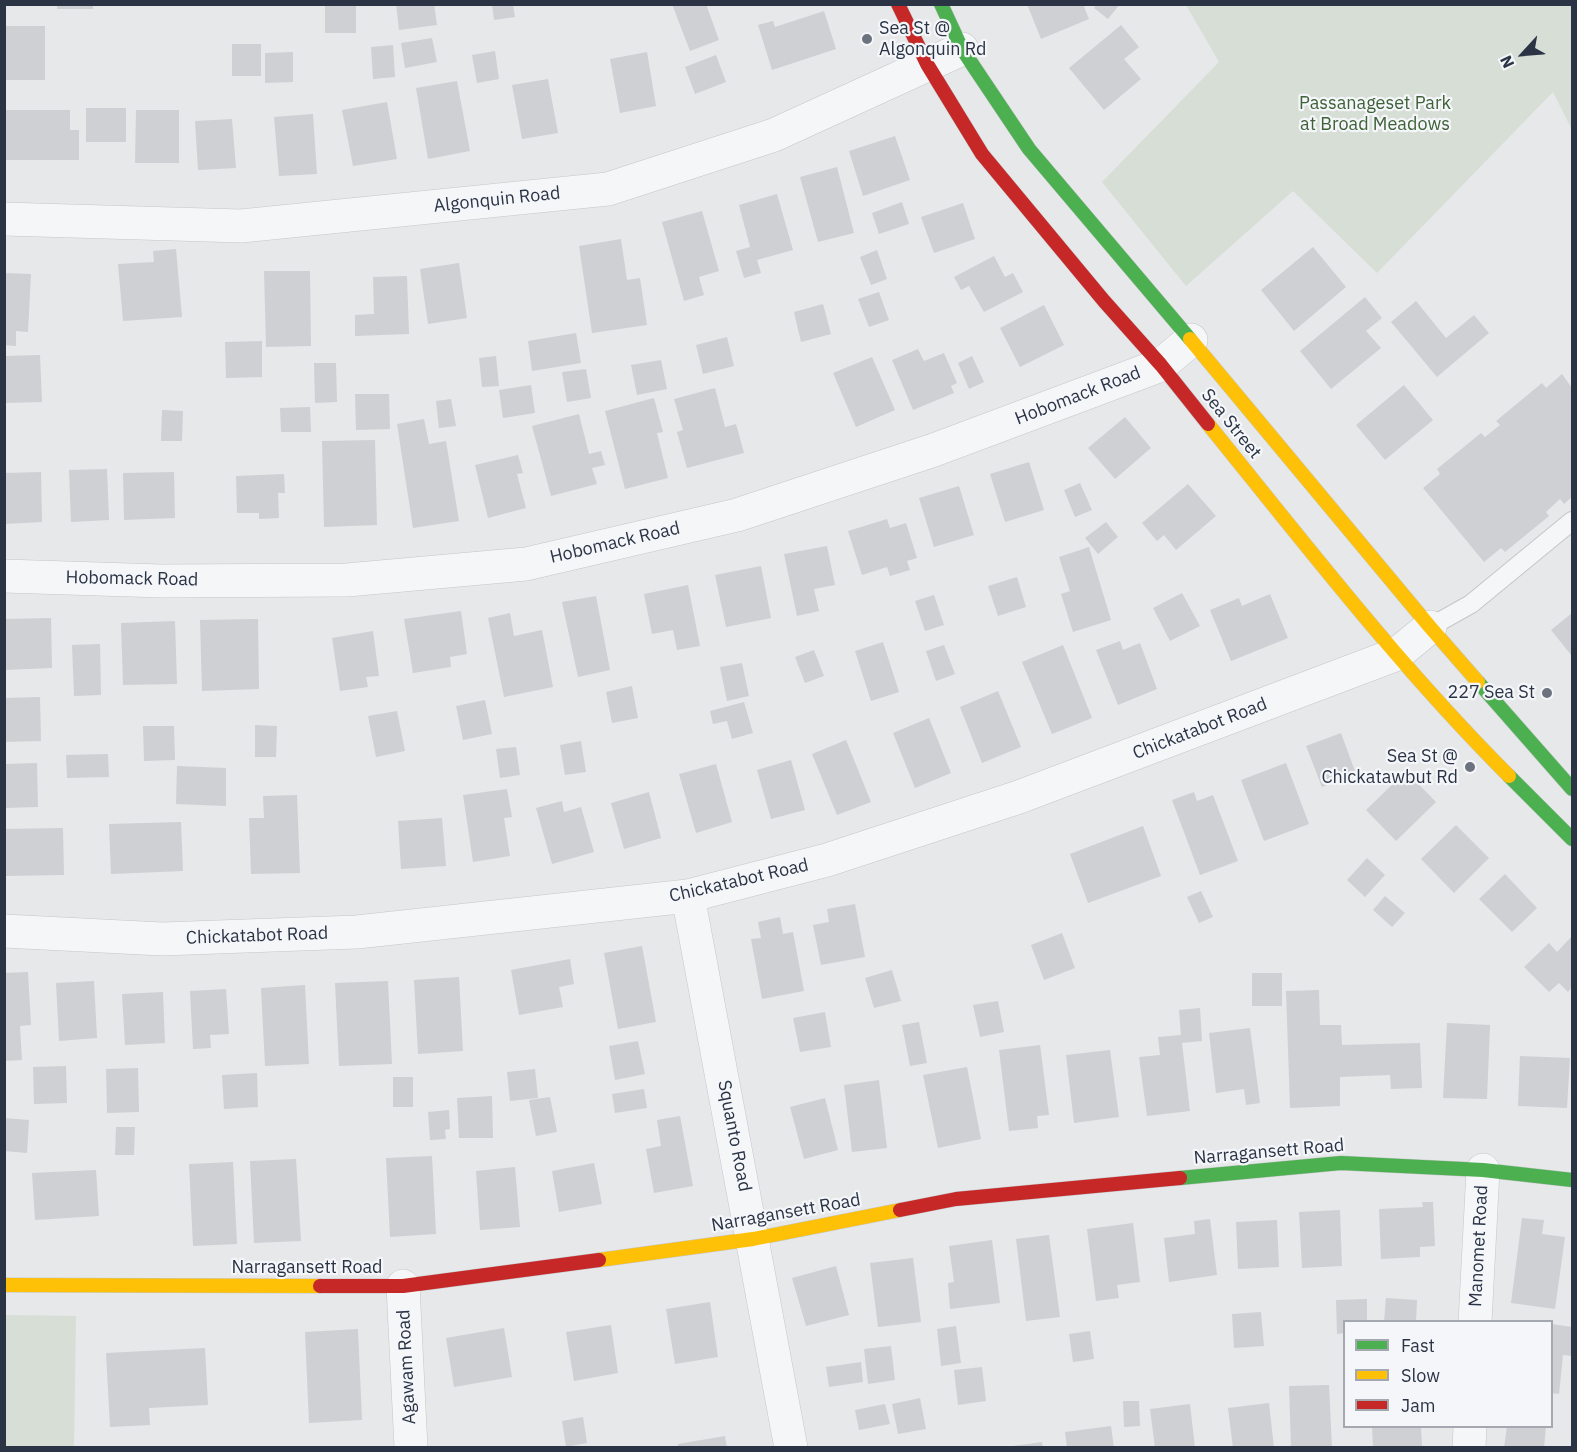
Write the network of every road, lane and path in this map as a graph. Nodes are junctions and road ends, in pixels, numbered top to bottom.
1 (898, 4) edge
2 (941, 4) edge
3 (962, 49) junction
4 (927, 64) junction
5 (4, 219) edge
6 (1191, 339) junction
7 (1161, 365) junction
8 (1572, 521) edge
9 (4, 576) edge
10 (1430, 627) junction
11 (1397, 654) junction
12 (1572, 789) edge
13 (1572, 839) edge
14 (688, 896) junction
15 (4, 931) edge
16 (1483, 1170) junction
17 (1572, 1180) edge
18 (753, 1239) junction
19 (4, 1285) edge
20 (403, 1286) junction
21 (1475, 1320) edge
22 (1470, 1428) edge
23 (411, 1448) edge
24 (791, 1448) edge
25 (1469, 1448) edge

1 - 4 main road, Sea Street
2 - 3 main road, Sea Street
3 - 4 street, Algonquin Road
3 - 6 main road, Sea Street
4 - 5 street, Algonquin Road
4 - 7 main road, Sea Street
6 - 7 street, Hobomack Road
6 - 10 main road, Sea Street
7 - 9 street, Hobomack Road
7 - 11 main road, Sea Street
8 - 10 lane
10 - 11 street, Chickatabot Road
10 - 12 main road, Sea Street
11 - 13 main road, Sea Street
11 - 14 street, Chickatabot Road
14 - 15 street, Chickatabot Road
14 - 18 street, Squanto Road
16 - 17 main road, Narragansett Road
16 - 18 main road, Narragansett Road
16 - 21 street, Manomet Road
18 - 20 main road, Narragansett Road
18 - 24 street, Squanto Road
19 - 20 main road, Narragansett Road
20 - 23 street, Agawam Road
22 - 25 street

